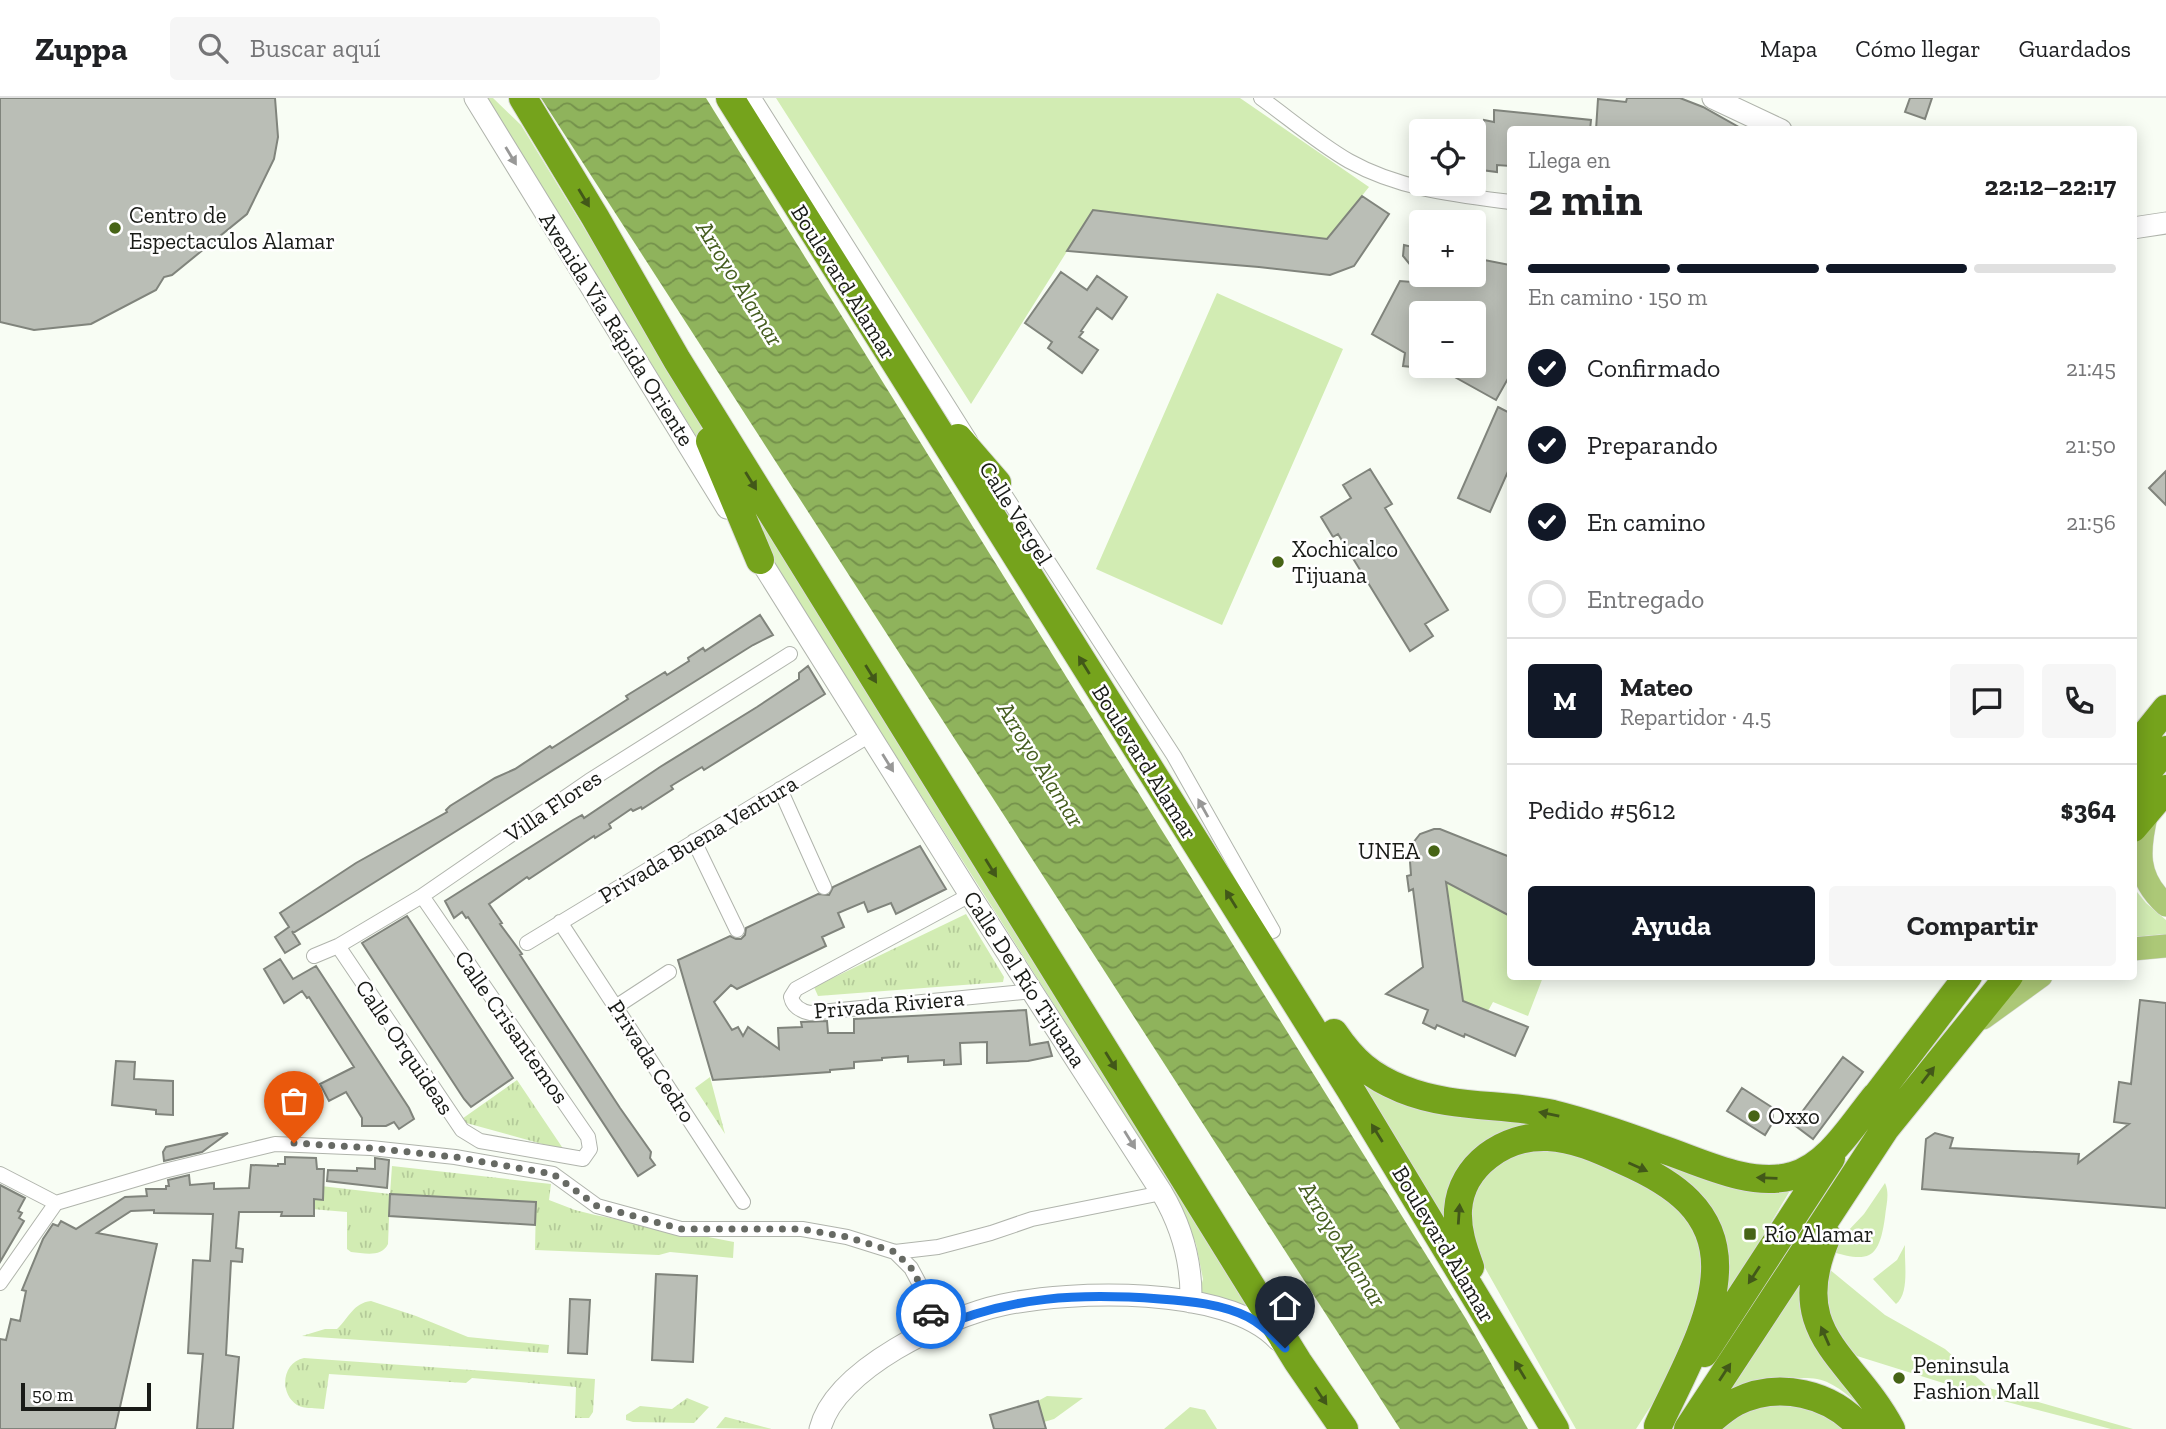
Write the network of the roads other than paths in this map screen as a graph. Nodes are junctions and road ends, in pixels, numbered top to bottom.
1 (475, 98) edge
2 (510, 98) edge
3 (523, 98) edge
4 (730, 98) edge
5 (754, 98) edge
6 (1261, 98) edge
7 (1713, 98) edge
8 (1772, 126) edge
9 (554, 148) junction
10 (1507, 202) edge
11 (2166, 223) edge
12 (2137, 227) edge
13 (879, 339) junction
14 (677, 360) junction
15 (997, 483) junction
16 (760, 560) junction
17 (811, 640) junction
18 (2166, 709) edge
19 (870, 735) junction
20 (2137, 745) edge
21 (2166, 750) edge
22 (2137, 783) edge
23 (780, 789) junction
24 (2166, 789) edge
25 (2140, 820) edge
26 (694, 841) junction
27 (824, 887) dead end
28 (422, 895) junction
29 (970, 895) junction
30 (2166, 905) edge
31 (560, 922) junction
32 (737, 930) dead end
33 (1273, 931) junction
34 (527, 943) dead end
35 (338, 946) junction
36 (2166, 946) edge
37 (2137, 950) edge
38 (314, 956) dead end
39 (669, 972) dead end
40 (1965, 980) edge
41 (2006, 980) edge
42 (2036, 980) edge
43 (1033, 991) junction
44 (617, 1006) junction
45 (1959, 1037) junction
46 (1350, 1089) junction
47 (1875, 1097) junction
48 (1885, 1129) junction
49 (480, 1141) joint
50 (0, 1174) edge
51 (1162, 1193) junction
52 (743, 1202) dead end
53 (56, 1203) junction
54 (895, 1252) junction
55 (0, 1283) edge
56 (1191, 1302) junction
57 (1493, 1325) junction
58 (935, 1329) junction
59 (1298, 1362) junction
60 (1657, 1427) edge
61 (820, 1429) edge
62 (1344, 1429) edge
63 (1555, 1429) edge
64 (1688, 1429) edge
65 (1701, 1429) edge
66 (1862, 1429) edge
67 (1891, 1429) edge

1 -> 16 street, Avenida Vía Rápida Oriente
2 - 9 highway
3 - 9 highway
4 - 13 highway, Boulevard Alamar
5 - 15 street, Calle Vergel
6 - 10 street
7 - 8 street
9 -> 14 highway
11 - 12 street
13 - 15 highway
46 -> 13 highway, Boulevard Alamar
14 - 16 highway
14 -> 59 highway
33 -> 15 street, Calle Vergel
16 - 17 street, Calle Del Río Tijuana
17 - 19 street, Calle Del Río Tijuana
17 - 28 street, Villa Flores
18 - 20 highway
19 - 23 street, Privada Buena Ventura
19 -> 29 street, Calle Del Río Tijuana
21 - 22 highway
23 - 26 street, Privada Buena Ventura
23 - 27 street
24 - 25 highway
25 - 30 main road
26 - 31 street, Privada Buena Ventura
26 - 32 street
28 - 35 street, Villa Flores
28 - 49 street, Calle Crisantemos
29 - 43 street, Calle Del Río Tijuana
29 - 43 street, Privada Riviera
31 - 34 street, Privada Buena Ventura
31 - 44 street, Privada Cedro
33 - 46 highway
47 -> 33 highway
35 - 38 street, Villa Flores
35 - 49 street, Calle Orquideas
36 - 37 main road
39 - 44 street
40 - 47 highway
41 - 45 highway
42 - 45 main road
43 -> 51 street, Calle Del Río Tijuana
44 - 52 street, Privada Cedro
48 -> 45 highway
57 -> 46 highway, Boulevard Alamar
47 -> 60 highway
64 -> 48 highway
67 -> 48 highway
50 - 53 street
51 - 54 street
51 - 56 street, Calle Del Río Tijuana
53 - 54 street
53 - 55 street
54 - 58 street
56 - 58 street
56 - 59 street
57 -> 60 highway
63 -> 57 highway, Boulevard Alamar
58 - 61 street
59 -> 62 highway
65 - 66 highway

